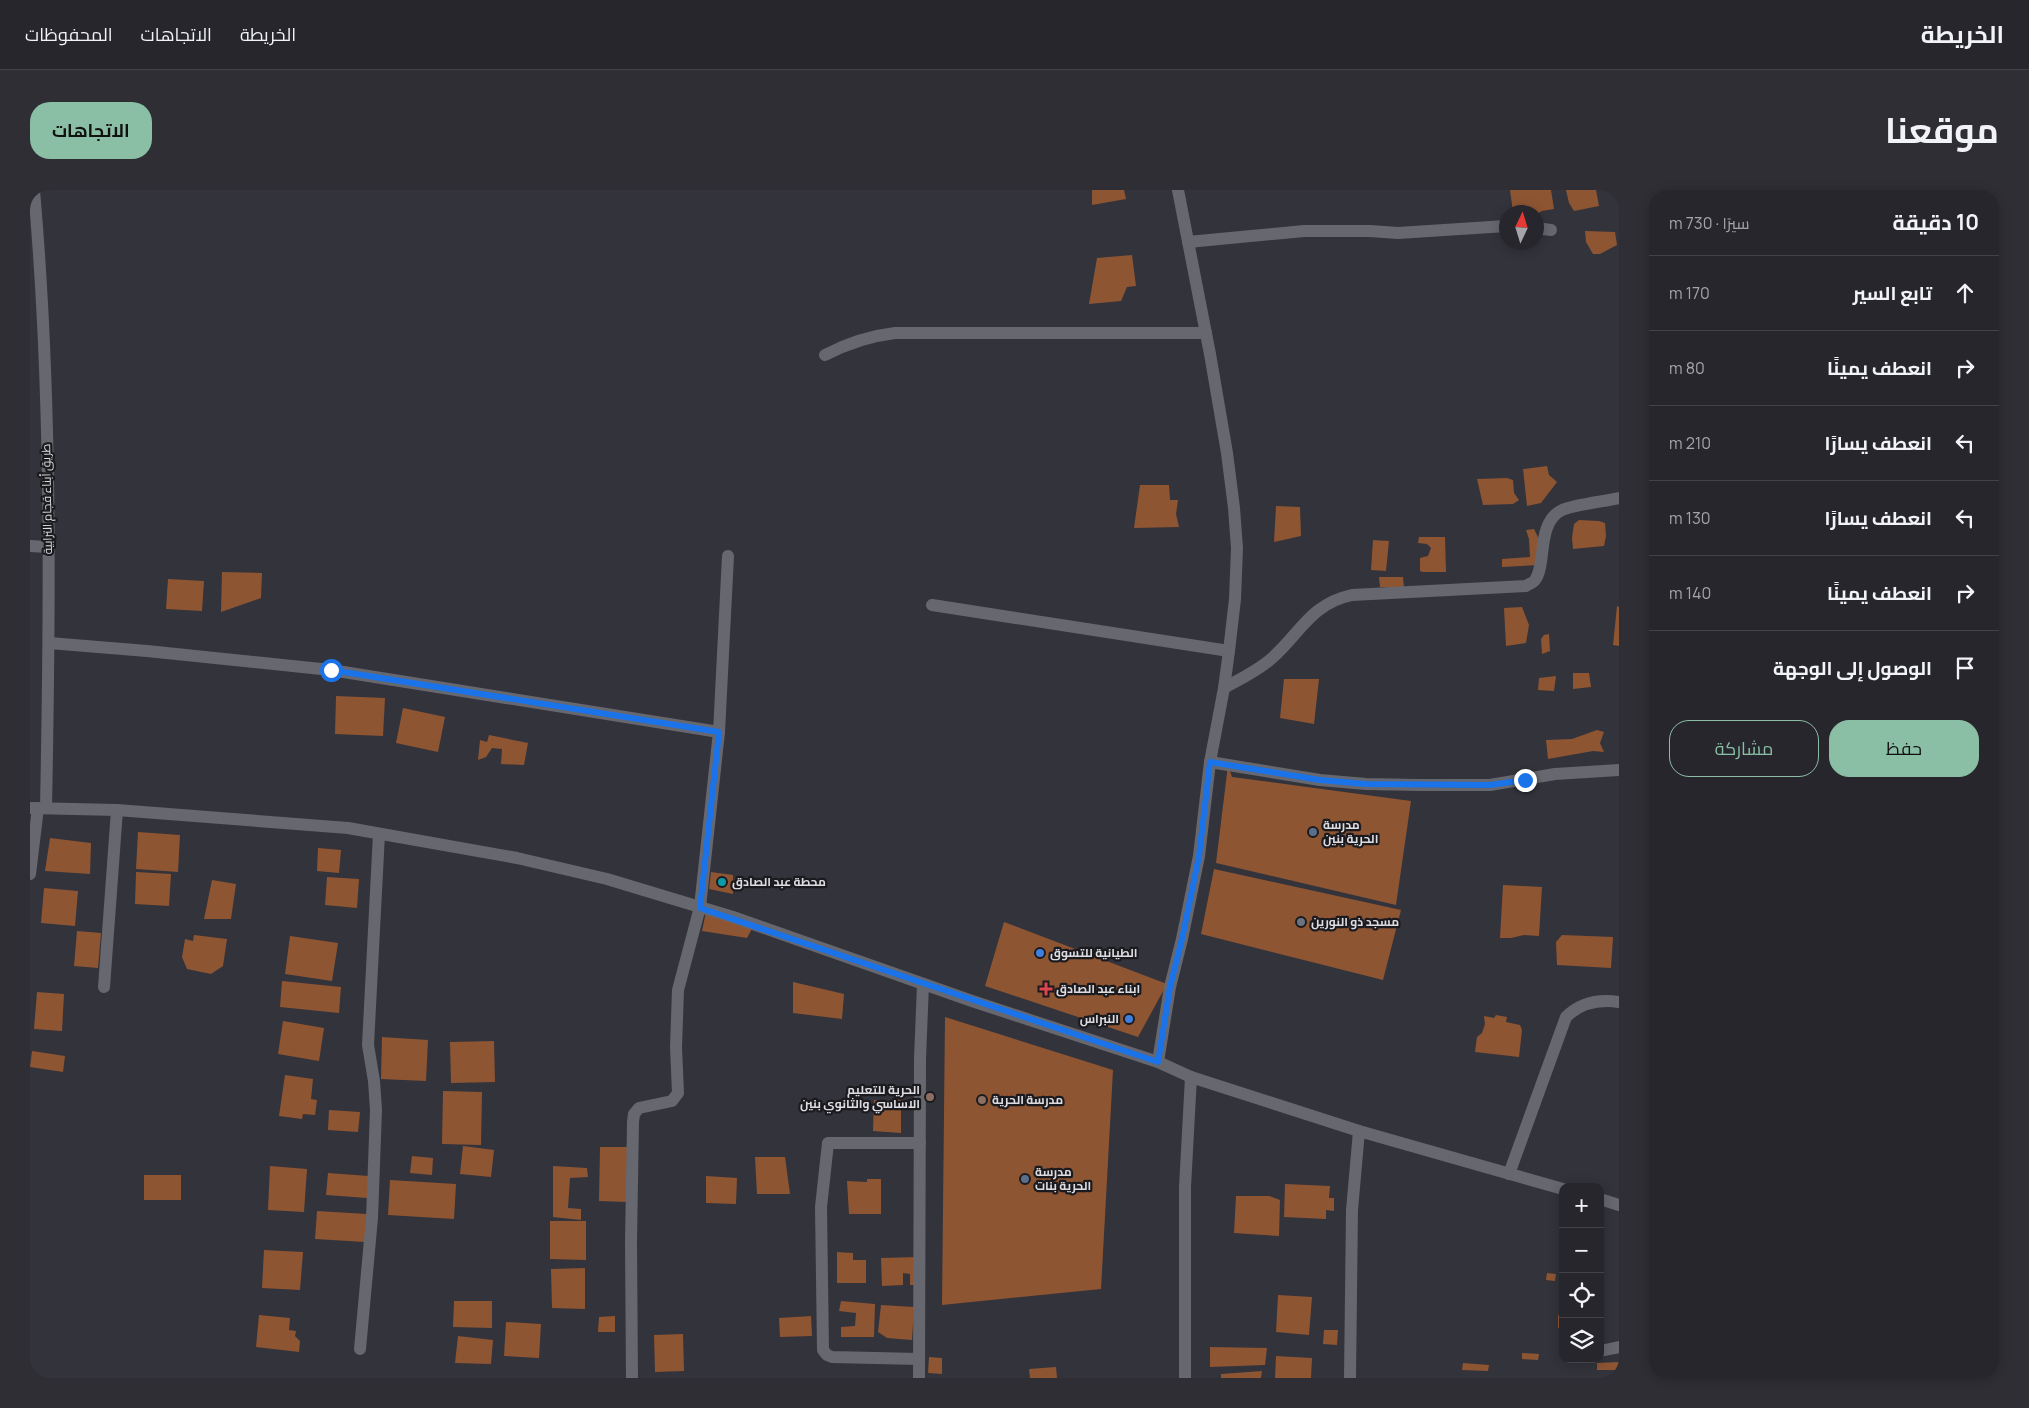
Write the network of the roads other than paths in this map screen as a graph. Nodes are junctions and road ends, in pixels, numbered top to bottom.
1 (34, 190) edge
2 (1178, 190) edge
3 (1499, 226) edge
4 (1544, 229) edge
5 (1552, 230) dead end
6 (1188, 242) junction
7 (1206, 333) junction
8 (825, 356) dead end
9 (1619, 498) edge
10 (30, 546) edge
11 (47, 547) junction
12 (728, 556) dead end
13 (932, 605) dead end
14 (49, 643) junction
15 (1229, 651) junction
16 (1224, 688) junction
17 (719, 732) junction
18 (1210, 762) junction
19 (1619, 770) edge
20 (38, 808) edge
21 (117, 810) junction
22 (380, 834) junction
23 (30, 874) edge
24 (700, 908) junction
25 (923, 984) junction
26 (104, 987) dead end
27 (1619, 1002) edge
28 (1158, 1062) junction
29 (1191, 1077) junction
30 (1359, 1131) junction
31 (920, 1143) junction
32 (1510, 1174) junction
33 (1559, 1187) edge
34 (1604, 1200) edge
35 (1619, 1205) edge
36 (1619, 1347) edge
37 (1604, 1349) edge
38 (360, 1350) dead end
39 (919, 1359) junction
40 (632, 1378) edge
41 (919, 1378) edge
42 (1185, 1378) edge
43 (1350, 1378) edge

1 - 11 street, طريق أبناء قجام الترابية
2 - 6 street
3 - 6 street
4 - 5 street
6 - 7 street
7 - 8 street
7 - 15 street
9 - 16 street
10 - 11 street
11 - 14 street, طريق أبناء قجام الترابية
12 - 17 street
13 - 15 street
14 - 17 street
14 - 20 street, طريق أبناء قجام الترابية
15 - 16 street
16 - 18 street
17 - 24 street
18 - 19 street
18 - 28 street
20 - 21 street
20 - 23 street, طريق أبناء قجام الترابية
21 - 22 street
21 - 26 street
22 - 24 street
22 - 38 street
24 - 25 street
24 - 40 street
25 - 28 street
25 - 31 street
27 - 32 street
28 - 29 street
29 - 30 street
29 - 42 street
30 - 32 street
30 - 43 street
31 - 39 street
31 - 39 street
32 - 33 street
34 - 35 street
36 - 37 street
39 - 41 street

